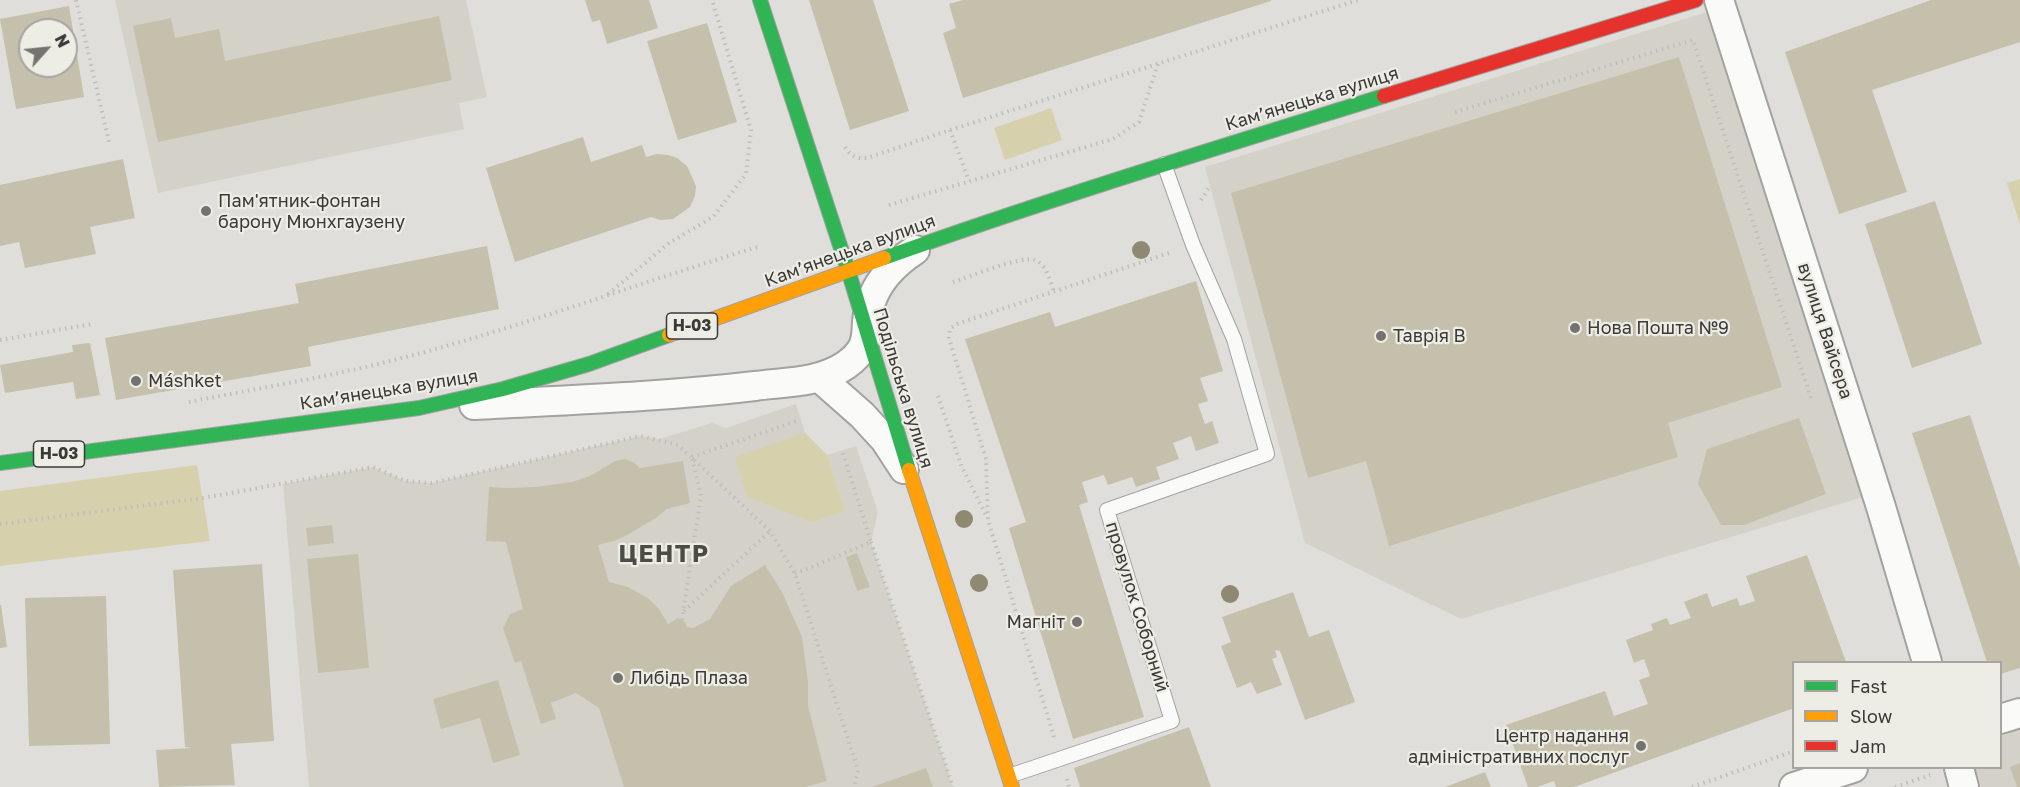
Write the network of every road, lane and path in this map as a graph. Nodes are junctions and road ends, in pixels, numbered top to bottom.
1 (76, 0) edge
2 (712, 0) edge
3 (760, 0) edge
4 (1358, 0) edge
5 (1696, 0) edge
6 (1719, 0) edge
7 (1158, 64) junction
8 (1445, 115) dead end
9 (950, 130) junction
10 (109, 142) dead end
11 (847, 152) dead end
12 (1164, 164) junction
13 (969, 181) junction
14 (1220, 183) dead end
15 (890, 205) dead end
16 (933, 240) junction
17 (1193, 245) junction
18 (758, 247) dead end
19 (848, 270) junction
20 (953, 282) dead end
21 (1054, 292) junction
22 (605, 296) junction
23 (93, 324) dead end
24 (868, 334) junction
25 (0, 340) edge
26 (820, 378) junction
27 (938, 396) dead end
28 (181, 404) dead end
29 (1813, 405) dead end
30 (419, 408) junction
31 (801, 420) dead end
32 (842, 450) dead end
33 (692, 457) junction
34 (0, 463) edge
35 (919, 503) junction
36 (988, 520) junction
37 (0, 524) edge
38 (770, 531) junction
39 (871, 542) junction
40 (795, 574) junction
41 (683, 611) junction
42 (682, 620) dead end
43 (1927, 661) edge
44 (2020, 712) edge
45 (2002, 719) edge
46 (1792, 752) edge
47 (1060, 758) junction
48 (1850, 769) edge
49 (1959, 769) edge
50 (1930, 774) dead end
51 (1010, 782) edge
52 (854, 787) edge
53 (953, 787) edge
54 (1069, 787) edge
55 (1692, 787) edge
56 (1794, 787) edge
57 (1895, 787) edge
58 (1964, 787) edge

1 - 10 path
2 - 22 path
3 - 19 main road, Подільська вулиця
4 - 7 path
5 - 12 main road, Камʼянецька вулиця
6 - 43 street, вулиця Вайсера
7 - 9 path
7 - 13 path
8 - 29 path
9 - 11 path
9 - 13 path
12 - 16 main road, Камʼянецька вулиця
12 - 17 lane, провулок Соборний
13 - 15 path
14 - 17 path
16 - 19 main road, Камʼянецька вулиця
16 - 24 street
17 - 21 path
17 - 47 lane, провулок Соборний
18 - 22 path
19 - 24 main road, Подільська вулиця
19 - 30 main road, Камʼянецька вулиця / Н-03
20 - 21 path
21 - 36 path
22 - 28 path
23 - 25 path
24 - 26 street
24 - 35 main road, Подільська вулиця
26 - 30 street
26 - 35 street
27 - 36 path
30 - 34 main road, Камʼянецька вулиця / Н-03
31 - 33 path
32 - 39 path
33 - 37 path
33 - 38 path
33 - 41 path
35 - 51 main road, Подільська вулиця
36 - 47 path
38 - 40 path
38 - 41 path
39 - 40 path
39 - 53 path
40 - 52 path
41 - 42 path
44 - 45 street
46 - 55 path
47 - 51 lane, провулок Соборний
47 - 54 path
48 - 56 street
49 - 58 street
50 - 57 path

